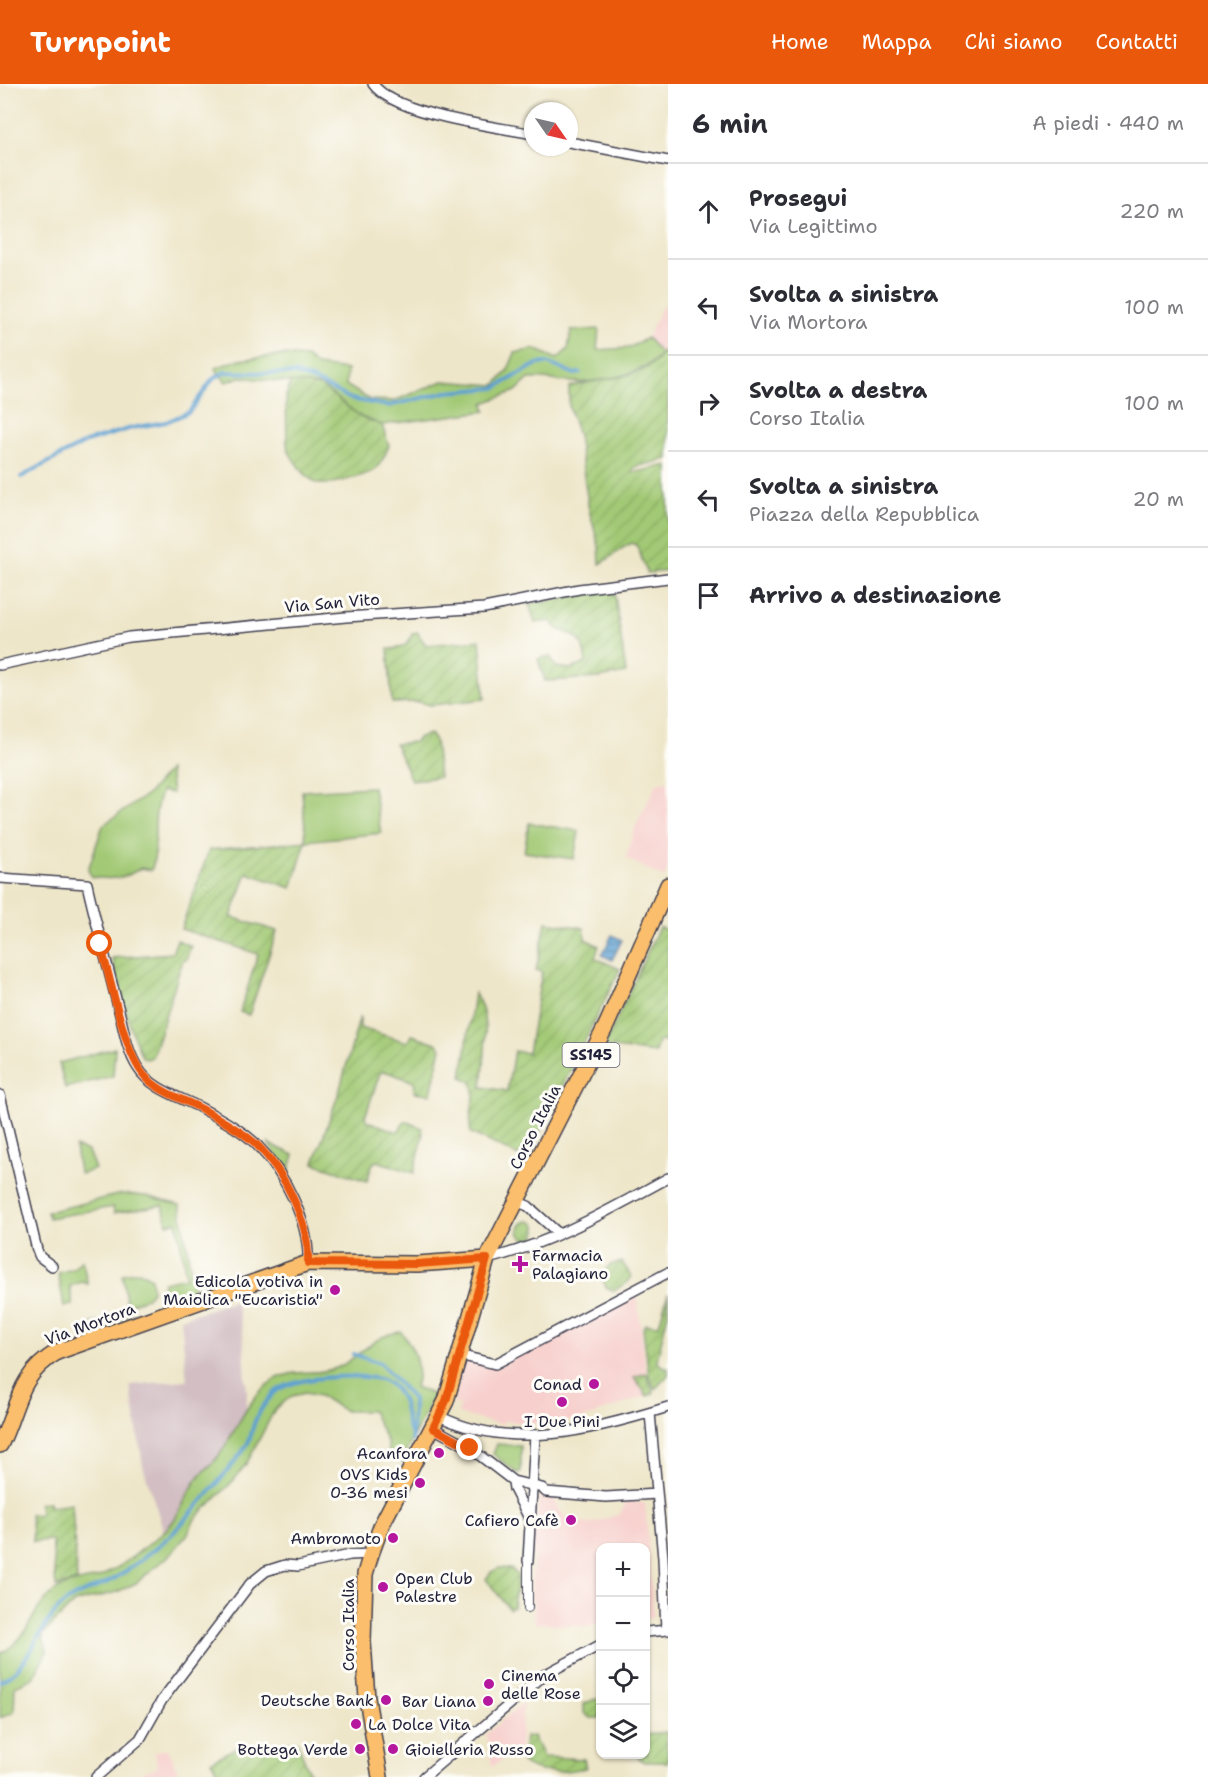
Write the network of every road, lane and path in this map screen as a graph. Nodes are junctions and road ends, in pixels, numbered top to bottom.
1 (373, 84) edge
2 (524, 132) edge
3 (578, 144) edge
4 (668, 161) edge
5 (668, 578) edge
6 (0, 665) edge
7 (0, 879) edge
8 (668, 885) edge
9 (0, 1095) edge
10 (668, 1178) edge
11 (518, 1202) junction
12 (558, 1233) junction
13 (487, 1259) junction
14 (308, 1263) junction
15 (52, 1266) dead end
16 (667, 1273) edge
17 (459, 1355) junction
18 (668, 1407) edge
19 (650, 1413) junction
20 (436, 1422) junction
21 (480, 1430) junction
22 (535, 1435) junction
23 (471, 1444) junction
24 (0, 1446) edge
25 (513, 1480) junction
26 (532, 1487) junction
27 (657, 1494) junction
28 (530, 1520) junction
29 (371, 1554) junction
30 (528, 1561) joint
31 (528, 1608) dead end
32 (667, 1630) edge
33 (650, 1632) edge
34 (596, 1647) edge
35 (96, 1777) edge
36 (380, 1777) edge
37 (424, 1777) edge

1 - 2 street
3 - 4 street
5 - 6 street, Via San Vito
7 - 14 street
8 - 11 main road, Corso Italia / SS145
9 - 15 street
10 - 12 street
11 - 12 street
11 - 13 main road, Corso Italia / SS145
12 - 13 street
13 - 14 main road, Via Mortora
13 - 17 main road, Corso Italia / SS145
14 - 24 main road, Via Mortora
16 - 17 street
17 - 20 main road, Corso Italia / SS145
18 - 19 street
19 - 22 street
19 - 27 street
20 - 21 street
20 - 23 street
20 - 29 main road, Corso Italia / SS145
21 - 22 street
21 - 23 street
22 - 26 street
23 - 25 street
25 - 26 street
25 - 28 street
26 - 27 street
26 - 28 street
27 - 32 street
28 - 30 street
29 - 35 street
29 - 36 main road, Corso Italia / SS145
30 - 31 street
32 - 33 street
34 - 37 street

